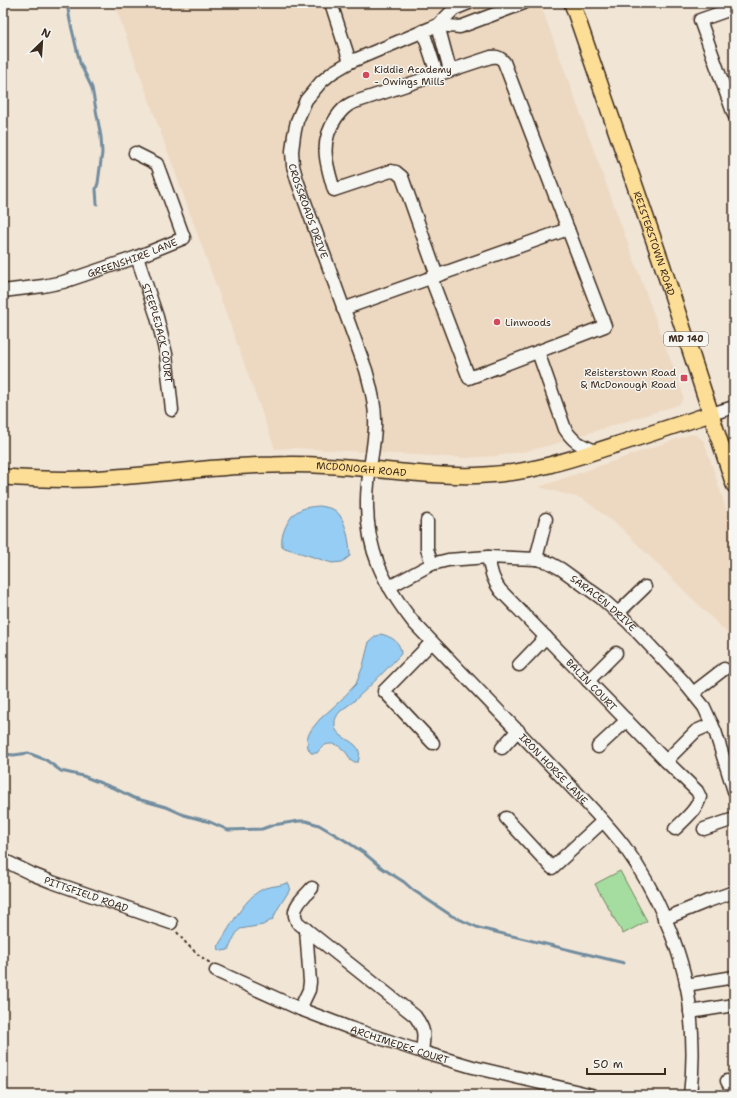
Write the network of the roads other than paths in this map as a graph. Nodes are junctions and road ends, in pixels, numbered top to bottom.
1 (331, 3) edge
2 (469, 3) edge
3 (524, 3) edge
4 (572, 3) edge
5 (734, 8) edge
6 (438, 25) junction
7 (423, 31) junction
8 (350, 62) junction
9 (450, 70) junction
10 (437, 74) junction
11 (734, 115) edge
12 (135, 153) dead end
13 (568, 229) junction
14 (137, 257) junction
15 (434, 277) junction
16 (3, 291) edge
17 (343, 309) junction
18 (538, 352) junction
19 (734, 407) edge
20 (172, 410) dead end
21 (711, 414) junction
22 (595, 451) junction
23 (370, 469) junction
24 (3, 477) edge
25 (734, 485) edge
26 (546, 518) dead end
27 (427, 521) dead end
28 (488, 557) junction
29 (536, 558) junction
30 (432, 564) junction
31 (389, 587) junction
32 (645, 587) dead end
33 (618, 613) junction
34 (546, 637) junction
35 (432, 642) junction
36 (616, 653) dead end
37 (519, 665) dead end
38 (724, 669) dead end
39 (588, 681) junction
40 (693, 693) junction
41 (627, 720) junction
42 (712, 724) junction
43 (518, 730) junction
44 (433, 743) dead end
45 (598, 747) dead end
46 (502, 748) dead end
47 (666, 761) junction
48 (734, 789) edge
49 (506, 818) dead end
50 (734, 819) edge
51 (603, 821) junction
52 (675, 829) dead end
53 (704, 829) dead end
54 (3, 860) edge
55 (312, 888) dead end
56 (734, 892) edge
57 (664, 919) junction
58 (171, 923) road end
59 (306, 929) junction
60 (216, 972) road end
61 (734, 978) edge
62 (686, 985) junction
63 (734, 1005) edge
64 (300, 1009) junction
65 (690, 1012) junction
66 (422, 1052) junction
67 (727, 1081) dead end
68 (734, 1094) edge
69 (592, 1095) edge
70 (690, 1095) edge

1 - 8 street
2 - 6 street, CROSSROADS DRIVE
3 - 6 street, CROSSROADS DRIVE
4 - 21 main road, REISTERSTOWN ROAD / MD 140
5 - 11 street
6 - 7 street, CROSSROADS DRIVE
6 - 9 street
7 - 8 street, CROSSROADS DRIVE
7 - 10 street
8 - 17 street, CROSSROADS DRIVE
9 - 10 street
9 - 13 street
10 - 15 street
12 - 14 street, GREENSHIRE LANE
13 - 15 street
13 - 18 street
14 - 16 street, GREENSHIRE LANE
14 - 20 street, STEEPLEJACK COURT
15 - 17 street
15 - 18 street
17 - 23 street, CROSSROADS DRIVE
18 - 22 street
19 - 21 street
21 - 22 main road, MCDONOGH ROAD
21 - 25 main road, REISTERSTOWN ROAD / MD 140
22 - 23 main road, MCDONOGH ROAD
23 - 24 main road, MCDONOGH ROAD
23 - 31 street, IRON HORSE LANE
26 - 29 street
27 - 30 street
28 - 29 street, SARACEN DRIVE
28 - 30 street, SARACEN DRIVE
28 - 34 street, BALIN COURT
29 - 33 street, SARACEN DRIVE
30 - 31 street, SARACEN DRIVE
31 - 35 street, IRON HORSE LANE
32 - 33 street
33 - 40 street, SARACEN DRIVE
34 - 37 street
34 - 39 street, BALIN COURT
35 - 43 street, IRON HORSE LANE
35 - 44 street
36 - 39 street
38 - 40 street
39 - 41 street, BALIN COURT
40 - 42 street, SARACEN DRIVE
41 - 45 street
41 - 47 street, BALIN COURT
42 - 47 street
42 - 48 street, SARACEN DRIVE
43 - 46 street
43 - 51 street, IRON HORSE LANE
47 - 52 street, BALIN COURT
49 - 51 street
50 - 53 street
51 - 57 street, IRON HORSE LANE
54 - 58 street, PITTSFIELD ROAD
55 - 59 street
56 - 57 street
57 - 62 street, IRON HORSE LANE
59 - 64 street
59 - 66 street
60 - 64 street, ARCHIMEDES COURT
61 - 62 street
62 - 65 street, IRON HORSE LANE
63 - 65 street
64 - 66 street, ARCHIMEDES COURT
65 - 70 street, IRON HORSE LANE
66 - 69 street, ARCHIMEDES COURT
67 - 68 street

